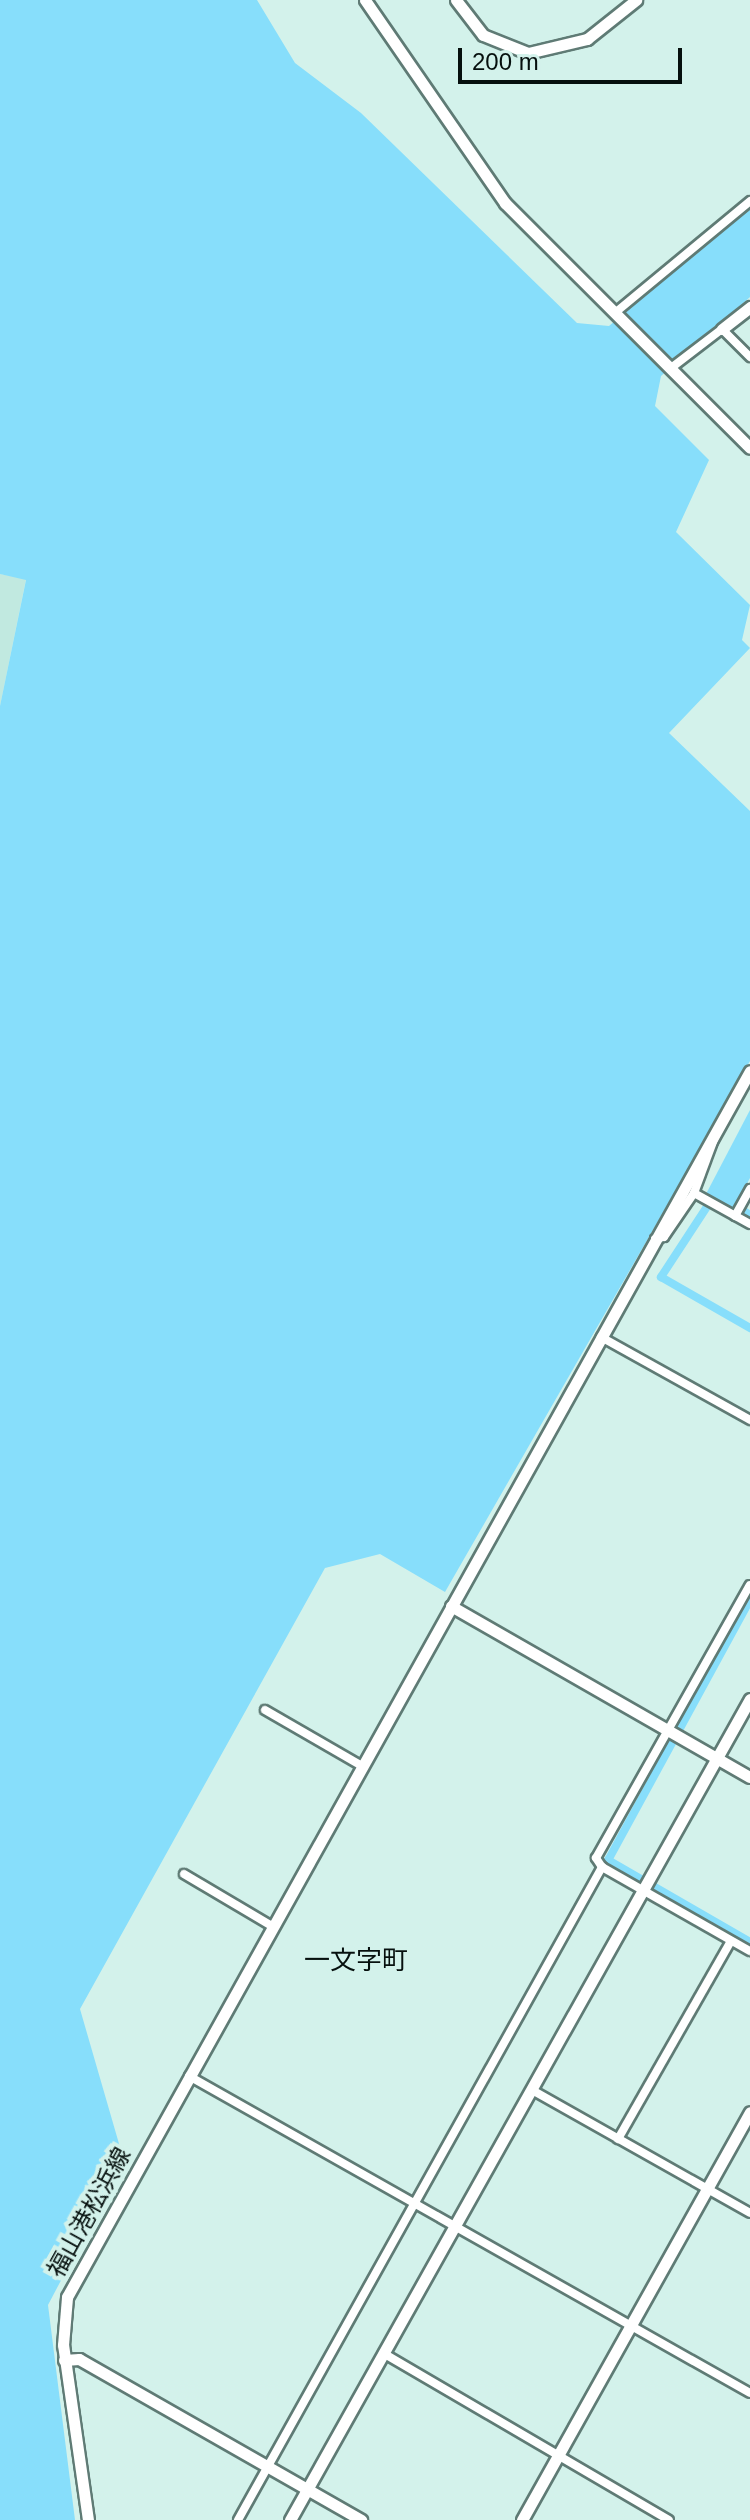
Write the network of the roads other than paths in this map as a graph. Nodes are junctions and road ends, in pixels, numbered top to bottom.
1 (365, 0) edge
2 (456, 0) edge
3 (636, 0) edge
4 (750, 201) edge
5 (750, 307) edge
6 (617, 314) junction
7 (722, 329) junction
8 (750, 357) edge
9 (670, 368) junction
10 (750, 448) edge
11 (750, 1071) edge
12 (716, 1134) junction
13 (750, 1189) edge
14 (698, 1195) junction
15 (741, 1208) edge
16 (750, 1224) edge
17 (655, 1239) junction
18 (601, 1337) junction
19 (750, 1420) edge
20 (750, 1585) edge
21 (451, 1606) junction
22 (750, 1699) edge
23 (265, 1710) dead end
24 (670, 1731) junction
25 (717, 1758) junction
26 (362, 1766) junction
27 (750, 1777) edge
28 (602, 1867) junction
29 (184, 1874) dead end
30 (647, 1886) junction
31 (272, 1926) junction
32 (731, 1941) junction
33 (750, 1951) edge
34 (189, 2076) junction
35 (532, 2090) junction
36 (750, 2112) edge
37 (618, 2139) junction
38 (707, 2188) junction
39 (416, 2201) junction
40 (750, 2213) edge
41 (456, 2223) junction
42 (629, 2326) junction
43 (383, 2353) junction
44 (64, 2360) junction
45 (750, 2393) edge
46 (558, 2456) junction
47 (268, 2466) junction
48 (306, 2489) junction
49 (88, 2520) edge
50 (238, 2520) edge
51 (290, 2520) edge
52 (361, 2520) edge
53 (522, 2520) edge
54 (669, 2520) edge

1 - 6 street
2 - 3 street
4 - 6 street
5 - 7 street
6 - 9 street
7 - 8 street
7 - 9 street
9 - 10 street
11 - 12 street, 福山港松浜線
12 - 14 street
12 - 17 street, 福山港松浜線
13 - 15 street
14 - 15 street
14 - 17 street
15 - 16 street
17 - 18 street, 福山港松浜線
18 - 19 street
18 - 21 street, 福山港松浜線
20 - 24 street
21 - 24 street
21 - 26 street, 福山港松浜線
22 - 25 street
23 - 26 street
24 - 25 street
24 - 28 street
25 - 27 street
25 - 30 street
26 - 31 street, 福山港松浜線
28 - 30 street
28 - 39 street
29 - 31 street
30 - 32 street
30 - 35 street
31 - 34 street, 福山港松浜線
32 - 33 street
32 - 37 street
34 - 39 street
34 - 44 street, 福山港松浜線
35 - 37 street
35 - 41 street
36 - 38 street
37 - 38 street
38 - 40 street
38 - 42 street
39 - 41 street
39 - 47 street
41 - 42 street
41 - 43 street
42 - 45 street
42 - 46 street
43 - 46 street
43 - 48 street
44 - 47 street
44 - 49 street, 福山港松浜線
46 - 53 street
46 - 54 street
47 - 48 street
47 - 50 street
48 - 51 street
48 - 52 street

